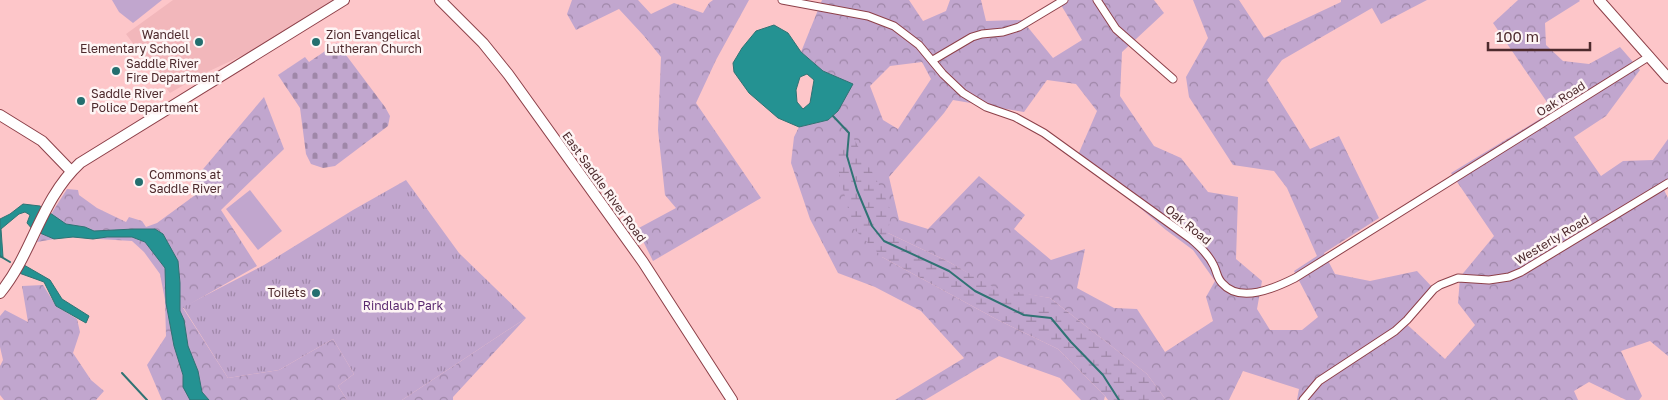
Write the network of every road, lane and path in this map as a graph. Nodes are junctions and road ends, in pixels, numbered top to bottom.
1 (344, 0) edge
2 (440, 0) edge
3 (782, 0) edge
4 (1064, 0) edge
5 (1098, 0) edge
6 (1599, 0) edge
7 (1650, 56) junction
8 (933, 60) junction
9 (1668, 78) edge
10 (1173, 79) dead end
11 (0, 115) edge
12 (71, 171) junction
13 (1668, 183) edge
14 (0, 294) edge
15 (732, 400) edge
16 (1303, 400) edge

1 - 12 main road
2 - 15 main road, East Saddle River Road
3 - 8 street, Oak Road
4 - 8 street
5 - 10 street
6 - 7 main road
7 - 8 street, Oak Road
7 - 9 main road
11 - 12 main road
12 - 14 main road
13 - 16 street, Westerly Road

